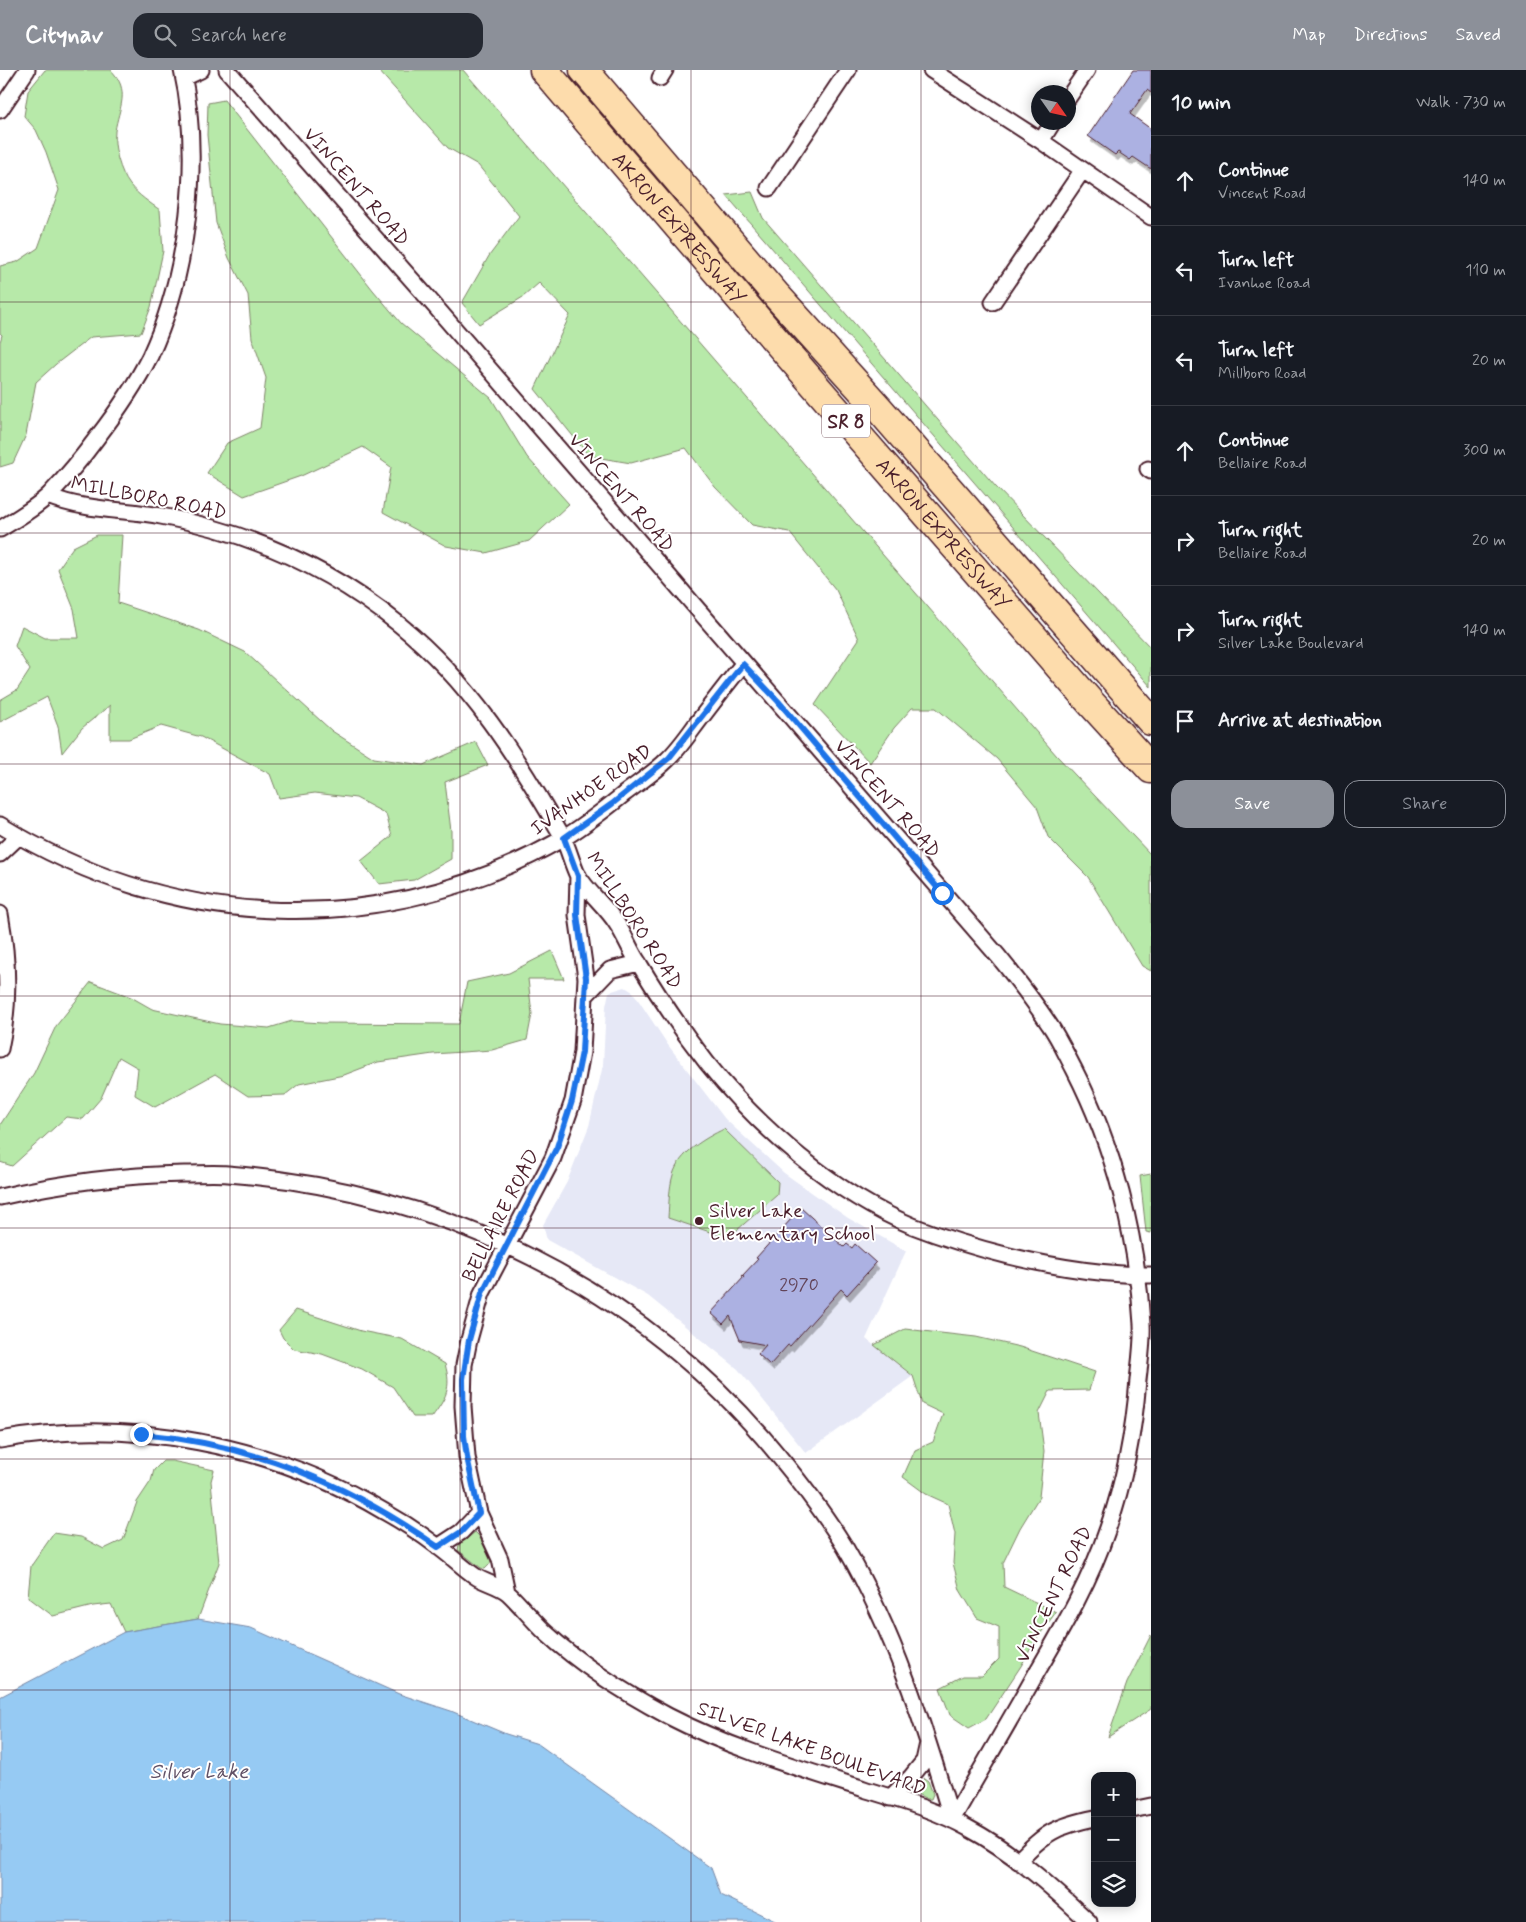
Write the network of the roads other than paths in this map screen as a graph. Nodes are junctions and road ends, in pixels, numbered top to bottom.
1 (27, 70) edge
2 (201, 70) edge
3 (227, 70) edge
4 (544, 70) edge
5 (584, 70) edge
6 (848, 70) edge
7 (930, 70) edge
8 (1087, 70) edge
9 (183, 74) edge
10 (1076, 86) edge
11 (0, 110) edge
12 (1048, 130) edge
13 (1041, 141) junction
14 (1082, 171) junction
15 (769, 188) dead end
16 (1151, 216) edge
17 (993, 302) dead end
18 (48, 496) junction
19 (0, 529) edge
20 (743, 664) junction
21 (1151, 721) edge
22 (1151, 769) edge
23 (0, 825) edge
24 (19, 836) junction
25 (564, 838) junction
26 (0, 854) edge
27 (578, 876) junction
28 (0, 914) edge
29 (639, 963) junction
30 (585, 996) junction
31 (0, 1049) edge
32 (0, 1198) edge
33 (508, 1245) junction
34 (1144, 1275) edge
35 (0, 1440) edge
36 (479, 1513) junction
37 (438, 1547) junction
38 (507, 1592) junction
39 (928, 1741) junction
40 (890, 1798) junction
41 (1151, 1806) edge
42 (1136, 1809) edge
43 (1091, 1819) edge
44 (952, 1820) junction
45 (1018, 1860) junction
46 (1089, 1922) edge

1 - 11 street
2 - 9 street
3 - 20 street, VINCENT ROAD
4 - 22 highway, AKRON EXPRESSWAY / SR 8
5 - 21 highway, AKRON EXPRESSWAY / SR 8
6 - 15 street
7 - 13 street
8 - 10 street
9 - 18 street
12 - 13 street
13 - 14 street
14 - 16 street
14 - 17 street
18 - 19 street
18 - 25 street, MILLBORO ROAD
20 - 25 street, IVANHOE ROAD
20 - 34 street, VINCENT ROAD
23 - 24 street, IVANHOE ROAD
24 - 25 street, IVANHOE ROAD
24 - 26 street
25 - 27 street, MILLBORO ROAD
27 - 29 street, MILLBORO ROAD
27 - 30 street, BELLAIRE ROAD
28 - 31 street
29 - 30 street
29 - 34 street, MILLBORO ROAD
30 - 33 street, BELLAIRE ROAD
32 - 33 street
33 - 36 street, BELLAIRE ROAD
33 - 39 street
34 - 44 street, VINCENT ROAD
35 - 37 street, SILVER LAKE BOULEVARD
36 - 37 street
36 - 38 street, BELLAIRE ROAD
37 - 38 street, SILVER LAKE BOULEVARD
38 - 40 street, SILVER LAKE BOULEVARD
39 - 40 street
39 - 44 street
40 - 44 street, SILVER LAKE BOULEVARD
41 - 42 street
43 - 45 street
44 - 45 street, SILVER LAKE BOULEVARD
45 - 46 street, SILVER LAKE BOULEVARD

